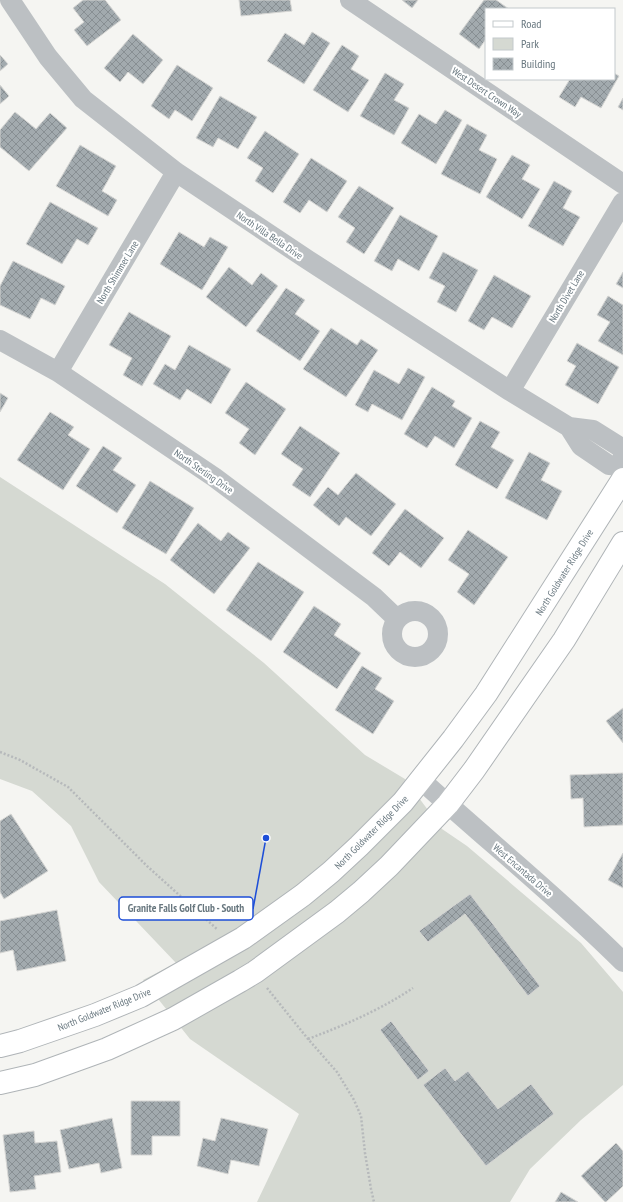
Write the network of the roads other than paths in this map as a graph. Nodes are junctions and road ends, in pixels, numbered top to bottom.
1 (10, 0) edge
2 (350, 0) edge
3 (176, 172) junction
4 (623, 184) edge
5 (623, 202) edge
6 (0, 340) edge
7 (58, 372) junction
8 (510, 391) junction
9 (569, 427) junction
10 (623, 452) edge
11 (623, 466) edge
12 (623, 479) edge
13 (623, 543) edge
14 (397, 619) dead end
15 (421, 780) junction
16 (448, 804) junction
17 (623, 962) edge
18 (0, 1046) edge
19 (0, 1083) edge

1 - 3 street, North Villa Bella Drive
2 - 4 street, West Desert Crown Way
3 - 7 street, North Shimmer Lane
3 - 8 street, North Villa Bella Drive
5 - 8 street, North Divet Lane
6 - 7 street, North Sterling Drive
7 - 14 street, North Sterling Drive
8 - 9 street, North Villa Bella Drive
9 - 10 street, North Villa Bella Drive
9 - 11 street, North Villa Bella Drive
12 - 15 street, North Goldwater Ridge Drive
13 - 16 street
15 - 16 street, West Encantada Drive
15 - 18 street, North Goldwater Ridge Drive
16 - 17 street, West Encantada Drive
16 - 19 street

